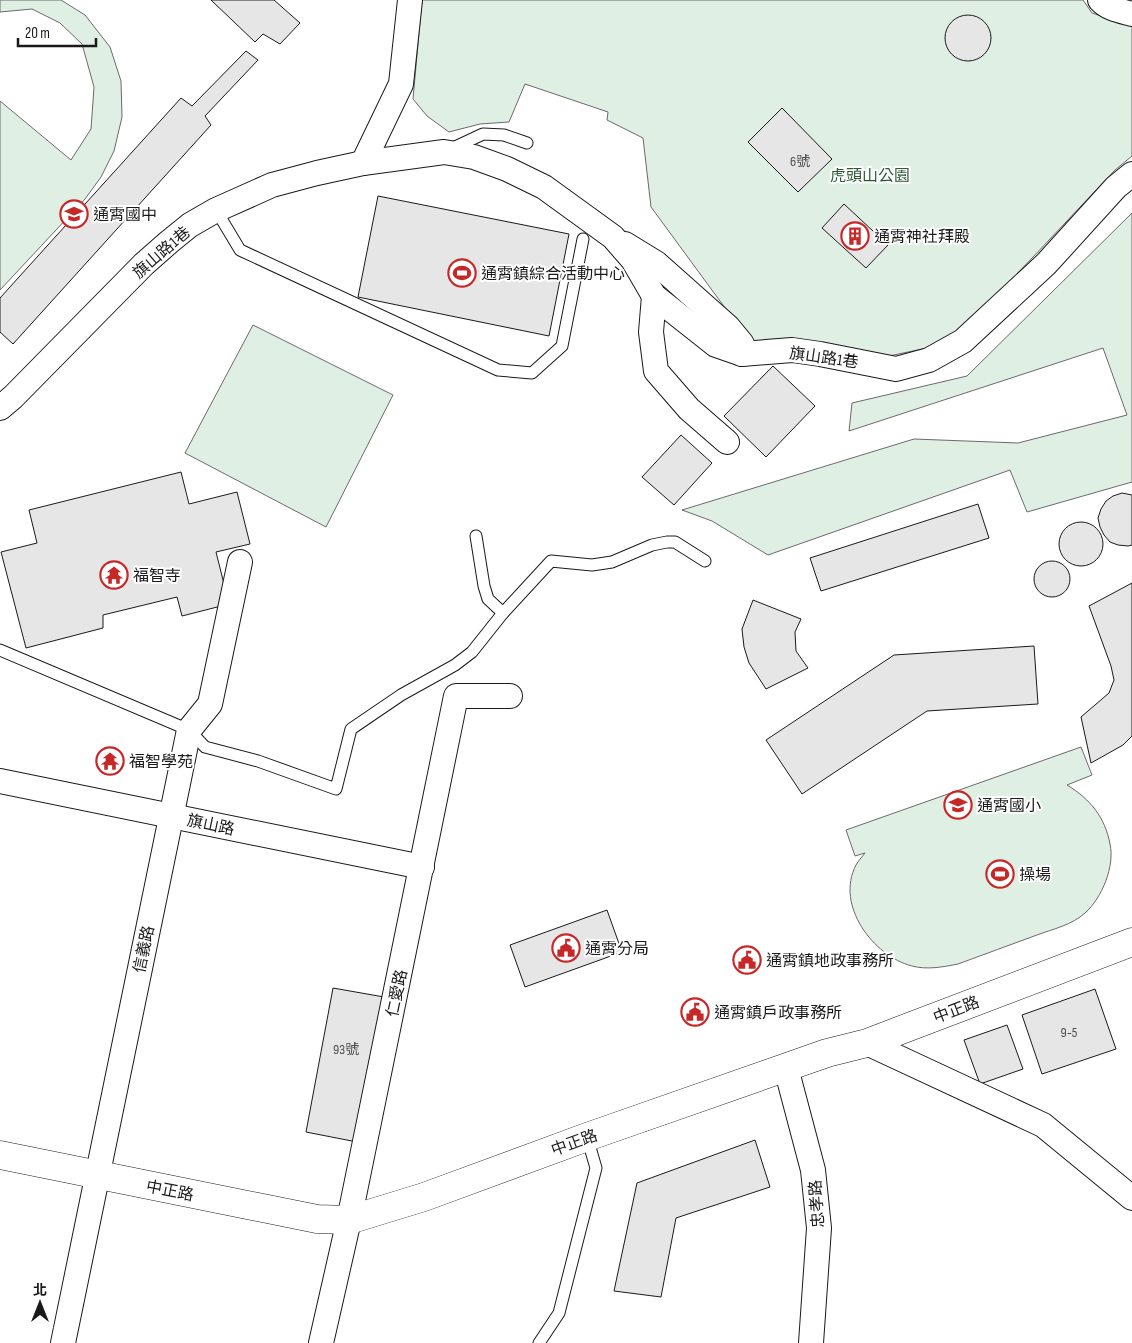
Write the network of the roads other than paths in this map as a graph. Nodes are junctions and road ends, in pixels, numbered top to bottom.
1 (410, 0) edge
2 (1100, 0) edge
3 (1132, 14) edge
4 (527, 144) dead end
5 (444, 152) junction
6 (363, 163) junction
7 (1132, 174) edge
8 (216, 210) junction
9 (613, 236) junction
10 (583, 239) dead end
11 (654, 296) junction
12 (742, 354) junction
13 (0, 408) edge
14 (727, 442) dead end
15 (476, 536) dead end
16 (705, 561) dead end
17 (240, 562) dead end
18 (503, 613) junction
19 (0, 650) edge
20 (510, 696) dead end
21 (189, 730) junction
22 (0, 782) edge
23 (170, 815) junction
24 (422, 867) junction
25 (1132, 942) edge
26 (867, 1043) junction
27 (786, 1068) junction
28 (587, 1137) junction
29 (0, 1155) edge
30 (97, 1176) junction
31 (1132, 1198) edge
32 (350, 1220) junction
33 (63, 1343) edge
34 (321, 1343) edge
35 (539, 1343) edge
36 (811, 1343) edge

1 - 6 street
2 - 3 street
4 - 5 lane
5 - 6 street, 旗山路1巷
5 - 9 street, 旗山路1巷
6 - 8 street, 旗山路1巷
7 - 12 street, 旗山路1巷
8 - 10 lane
8 - 13 street, 旗山路1巷
9 - 11 street, 旗山路1巷
9 - 12 street
11 - 12 street, 旗山路1巷
11 - 14 street
15 - 18 lane
16 - 18 lane
17 - 21 street, 信義路
18 - 21 lane
19 - 21 lane
20 - 24 street, 仁愛路
21 - 23 street, 信義路
22 - 23 street, 旗山路
23 - 24 street, 旗山路
23 - 30 street, 信義路
24 - 32 street, 仁愛路
25 - 26 main road, 中正路
26 - 27 main road, 中正路
26 - 31 street
27 - 28 main road, 中正路
27 - 36 street, 忠孝路
28 - 32 main road, 中正路
28 - 35 lane
29 - 30 main road, 中正路
30 - 32 main road, 中正路
30 - 33 street, 信義路
32 - 34 street, 仁愛路

